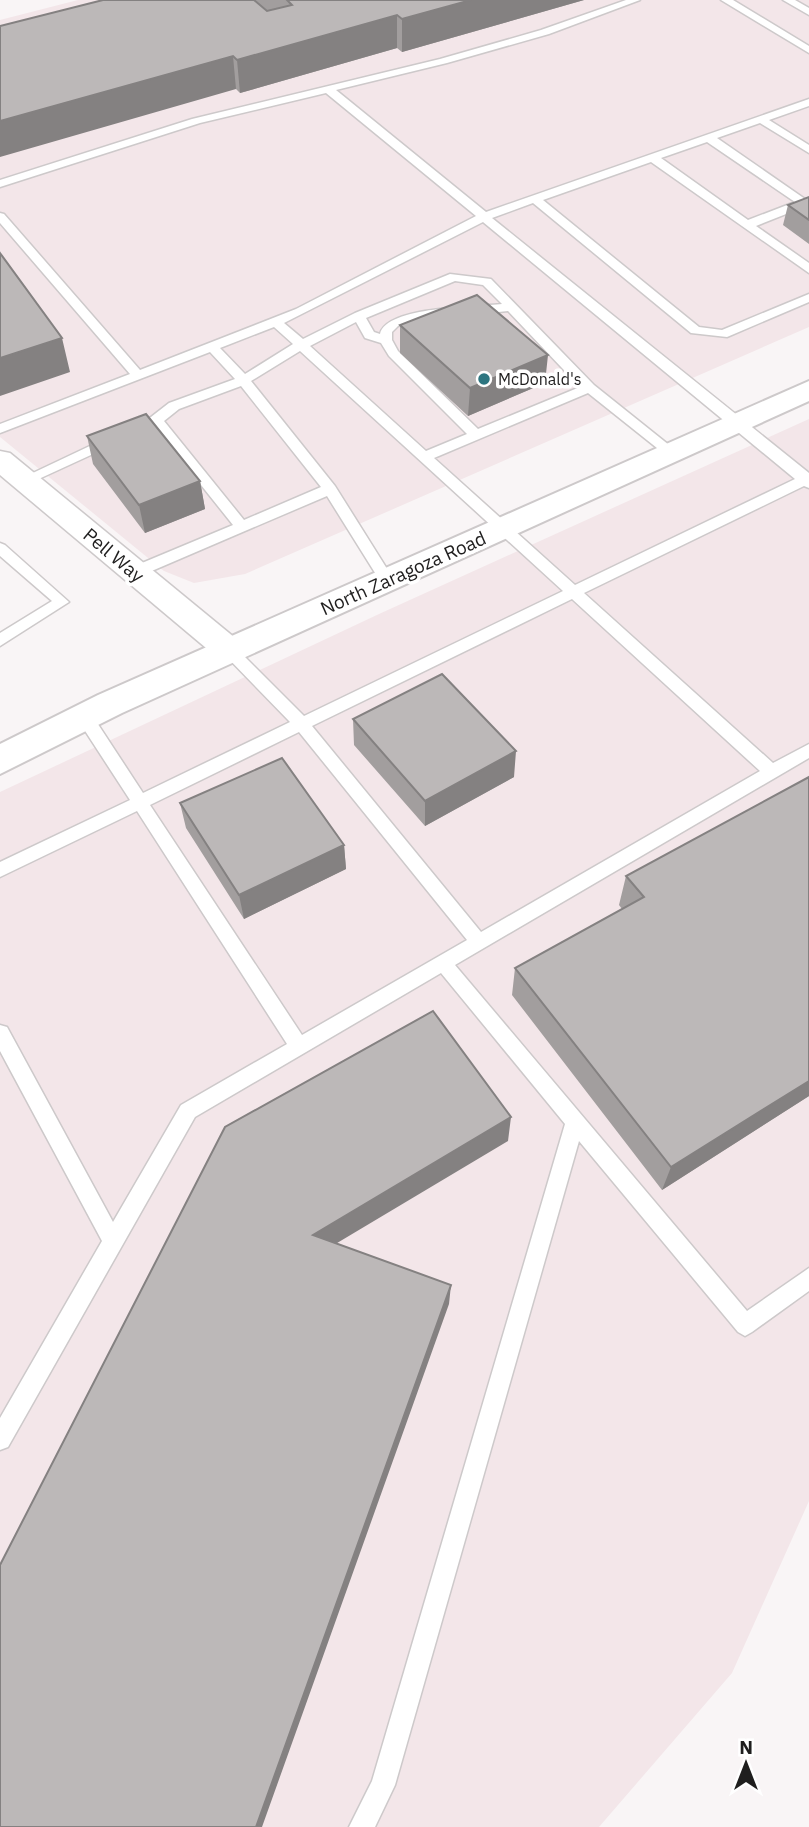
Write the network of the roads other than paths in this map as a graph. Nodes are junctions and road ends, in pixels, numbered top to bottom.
1 (635, 0) edge
2 (726, 0) edge
3 (788, 0) edge
4 (809, 12) edge
5 (809, 50) edge
6 (329, 90) junction
7 (809, 102) edge
8 (761, 119) junction
9 (708, 137) junction
10 (809, 150) edge
11 (652, 157) junction
12 (0, 184) edge
13 (535, 199) junction
14 (802, 204) edge
15 (0, 216) edge
16 (807, 216) edge
17 (484, 217) junction
18 (749, 225) junction
19 (809, 269) edge
20 (809, 298) edge
21 (511, 307) junction
22 (359, 316) junction
23 (276, 322) junction
24 (386, 340) junction
25 (301, 345) junction
26 (212, 348) junction
27 (139, 376) junction
28 (244, 380) junction
29 (589, 388) junction
30 (809, 390) edge
31 (156, 420) junction
32 (736, 424) junction
33 (0, 429) edge
34 (476, 435) junction
35 (671, 453) junction
36 (424, 457) junction
37 (9, 472) edge
38 (808, 480) edge
39 (330, 489) junction
40 (242, 527) junction
41 (502, 528) junction
42 (0, 548) edge
43 (135, 572) junction
44 (387, 580) junction
45 (573, 592) junction
46 (0, 639) edge
47 (229, 650) junction
48 (84, 716) junction
49 (301, 723) junction
50 (809, 750) edge
51 (0, 760) edge
52 (772, 772) junction
53 (139, 802) junction
54 (0, 870) edge
55 (479, 942) junction
56 (443, 963) junction
57 (0, 1033) edge
58 (299, 1047) junction
59 (575, 1122) junction
60 (113, 1241) junction
61 (809, 1278) edge
62 (0, 1438) edge
63 (362, 1827) edge

1 - 6 lane
2 - 5 lane
3 - 4 lane
6 - 12 lane
6 - 17 lane
7 - 8 lane
8 - 9 lane
8 - 10 lane
9 - 11 lane
9 - 14 lane
11 - 13 lane
11 - 18 lane
13 - 17 lane
13 - 20 lane
14 - 16 lane
14 - 18 lane
15 - 27 lane
17 - 23 lane
17 - 32 lane
18 - 19 lane
21 - 22 lane
21 - 24 lane
21 - 29 lane
22 - 24 lane
22 - 25 lane
23 - 25 lane
23 - 26 lane
24 - 34 lane
25 - 28 lane
25 - 36 lane
26 - 27 lane
26 - 28 lane
27 - 33 lane
28 - 31 lane
28 - 39 lane
29 - 34 lane
29 - 35 lane
30 - 32 main road, North Zaragoza Road
31 - 37 lane
31 - 40 lane
32 - 35 main road, North Zaragoza Road
32 - 38 lane
34 - 36 lane
35 - 41 main road, North Zaragoza Road
36 - 41 lane
37 - 43 street, Pell Way
38 - 45 lane
39 - 40 lane
39 - 44 lane
40 - 43 lane
41 - 44 main road, North Zaragoza Road
41 - 45 lane
42 - 46 lane
43 - 47 street, Pell Way
44 - 47 main road, North Zaragoza Road
45 - 49 lane
45 - 52 lane
47 - 48 main road, North Zaragoza Road
47 - 49 lane
48 - 51 main road, North Zaragoza Road
48 - 53 lane
49 - 53 lane
49 - 55 lane
50 - 52 lane
52 - 55 lane
53 - 54 lane
53 - 58 lane
55 - 56 lane
56 - 58 lane
56 - 59 lane
57 - 60 lane
58 - 60 lane
59 - 61 lane
59 - 63 lane
60 - 62 lane

